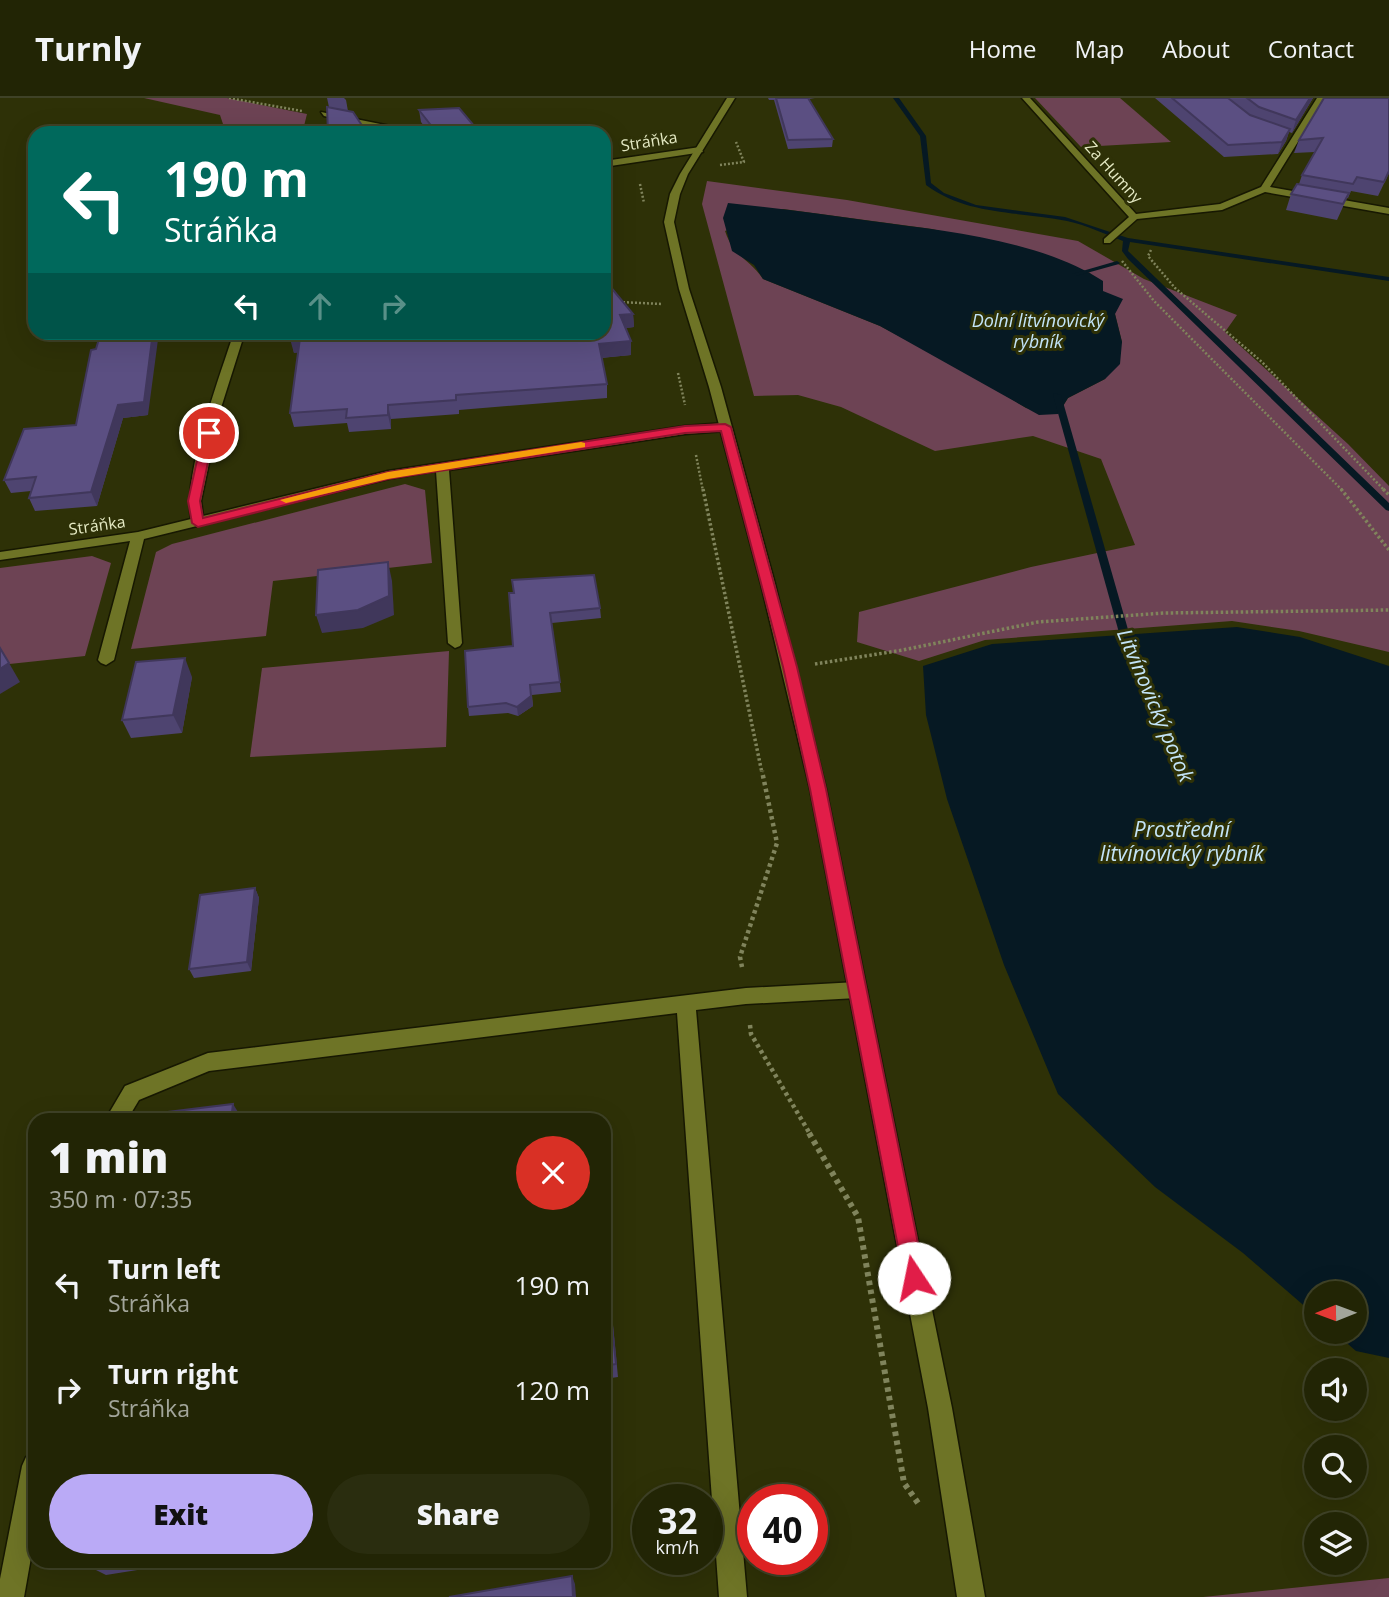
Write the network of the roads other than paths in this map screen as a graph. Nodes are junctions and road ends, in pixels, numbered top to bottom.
1 (731, 98) edge
2 (1026, 98) edge
3 (1321, 98) edge
4 (324, 114) edge
5 (381, 126) edge
6 (1283, 135) edge
7 (1295, 139) junction
8 (700, 150) junction
9 (611, 163) edge
10 (1264, 189) junction
11 (1389, 211) edge
12 (1134, 217) junction
13 (1107, 241) dead end
14 (237, 340) edge
15 (725, 427) junction
16 (442, 466) junction
17 (198, 523) junction
18 (138, 536) junction
19 (0, 556) edge
20 (455, 643) dead end
21 (106, 660) dead end
22 (858, 990) junction
23 (687, 1004) junction
24 (120, 1113) edge
25 (28, 1503) edge
26 (10, 1597) edge
27 (733, 1597) edge
28 (971, 1597) edge

1 - 8 street
2 - 12 street, Za Humny
3 - 7 street
4 - 5 street
6 - 7 street
7 - 10 street
8 - 9 street, Stráňka
8 - 15 street
10 - 11 street
10 - 12 street, Za Humny
12 - 13 street
14 - 17 street
15 - 16 street, Stráňka
15 - 22 street
16 - 17 street, Stráňka
16 - 20 street
17 - 18 street, Stráňka
18 - 19 street, Stráňka
18 - 21 street
22 - 23 street
22 - 28 street
23 - 24 street
23 - 27 street
25 - 26 street

